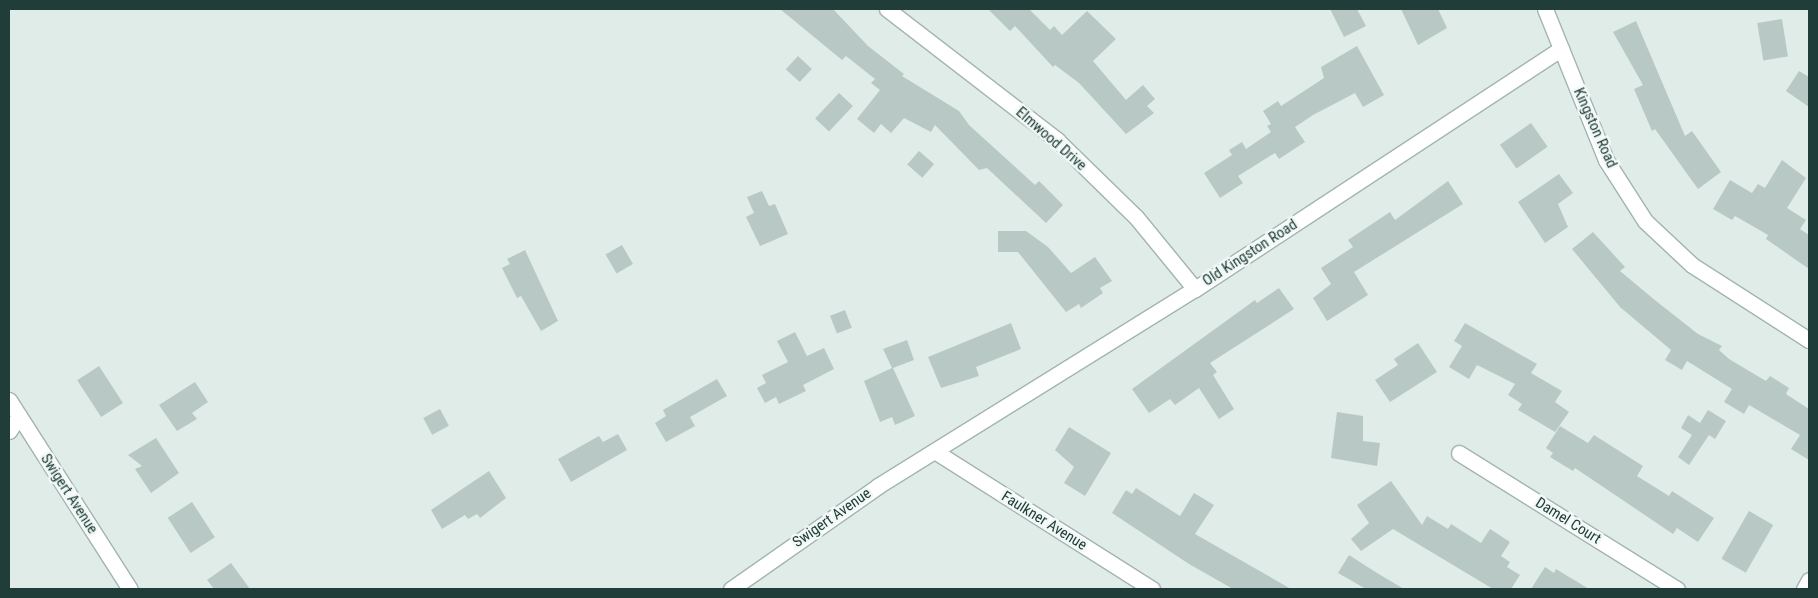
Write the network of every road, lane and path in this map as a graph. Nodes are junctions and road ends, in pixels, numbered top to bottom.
1 (1544, 9) edge
2 (890, 10) edge
3 (1561, 49) junction
4 (1195, 289) junction
5 (1809, 340) edge
6 (9, 400) edge
7 (19, 416) junction
8 (9, 432) edge
9 (936, 452) junction
10 (1459, 453) dead end
11 (1809, 580) edge
12 (130, 589) edge
13 (731, 589) edge
14 (1152, 589) edge
15 (1677, 589) edge
16 (1804, 589) edge

1 - 3 street, Kingston Road
2 - 4 street, Elmwood Drive
3 - 4 street, Old Kingston Road
3 - 5 street, Kingston Road
4 - 9 street, Old Kingston Road
6 - 7 street, Swigert Avenue
7 - 8 street
7 - 12 street, Swigert Avenue
9 - 13 street, Swigert Avenue
9 - 14 street, Faulkner Avenue
10 - 15 street, Damel Court
11 - 16 street

